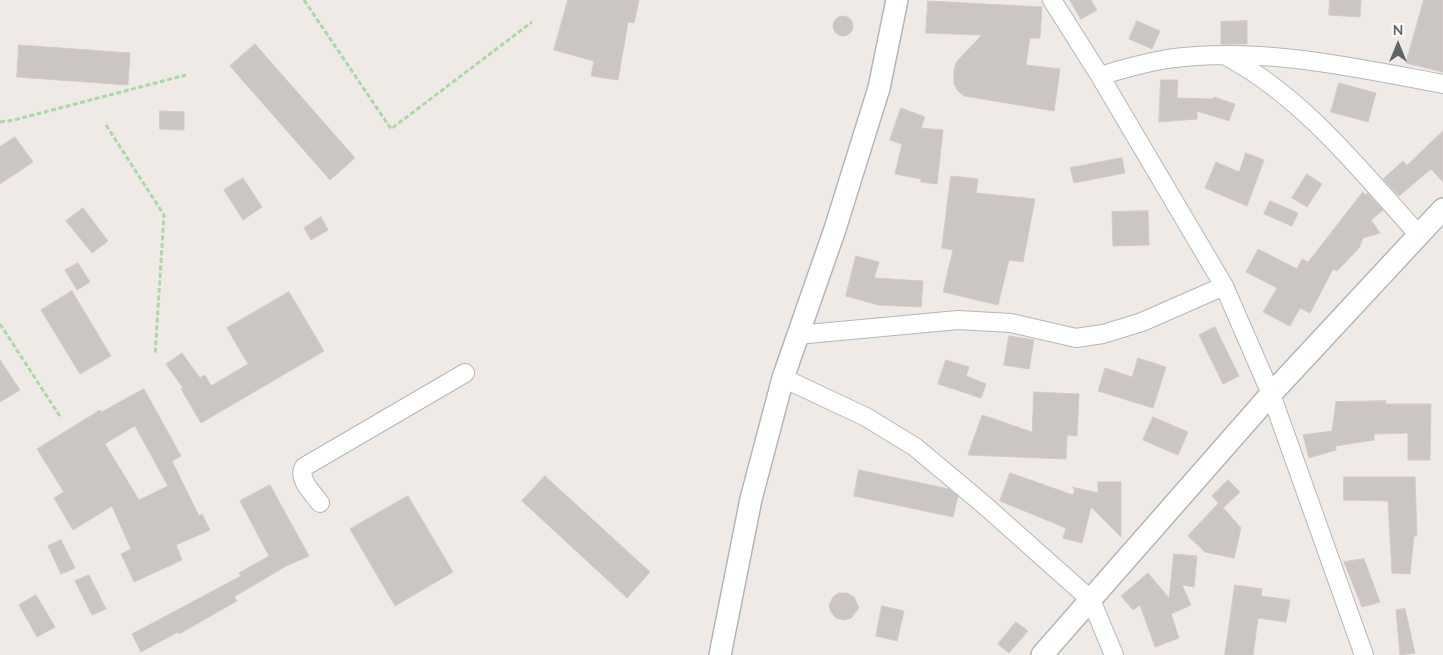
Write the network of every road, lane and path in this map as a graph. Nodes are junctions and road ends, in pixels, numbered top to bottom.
1 (304, 0) edge
2 (897, 0) edge
3 (1052, 0) edge
4 (532, 22) dead end
5 (1224, 55) junction
6 (186, 75) dead end
7 (1100, 76) junction
8 (1443, 84) edge
9 (0, 122) edge
10 (106, 125) dead end
11 (1434, 221) edge
12 (1224, 286) junction
13 (0, 324) edge
14 (797, 335) junction
15 (155, 355) dead end
16 (466, 373) dead end
17 (783, 378) junction
18 (1271, 394) junction
19 (61, 418) dead end
20 (320, 503) dead end
21 (1091, 600) junction
22 (720, 655) edge
23 (1042, 655) edge
24 (1114, 655) edge
25 (1364, 655) edge

1 - 4 path
2 - 14 street
3 - 7 street
5 - 7 street
5 - 8 street
5 - 11 street
6 - 9 path
7 - 12 street
10 - 15 path
11 - 18 street
12 - 14 street
12 - 18 street
13 - 19 path
14 - 17 street
16 - 20 street
17 - 21 street
17 - 22 street
18 - 21 street
18 - 25 street
21 - 23 street
21 - 24 street

